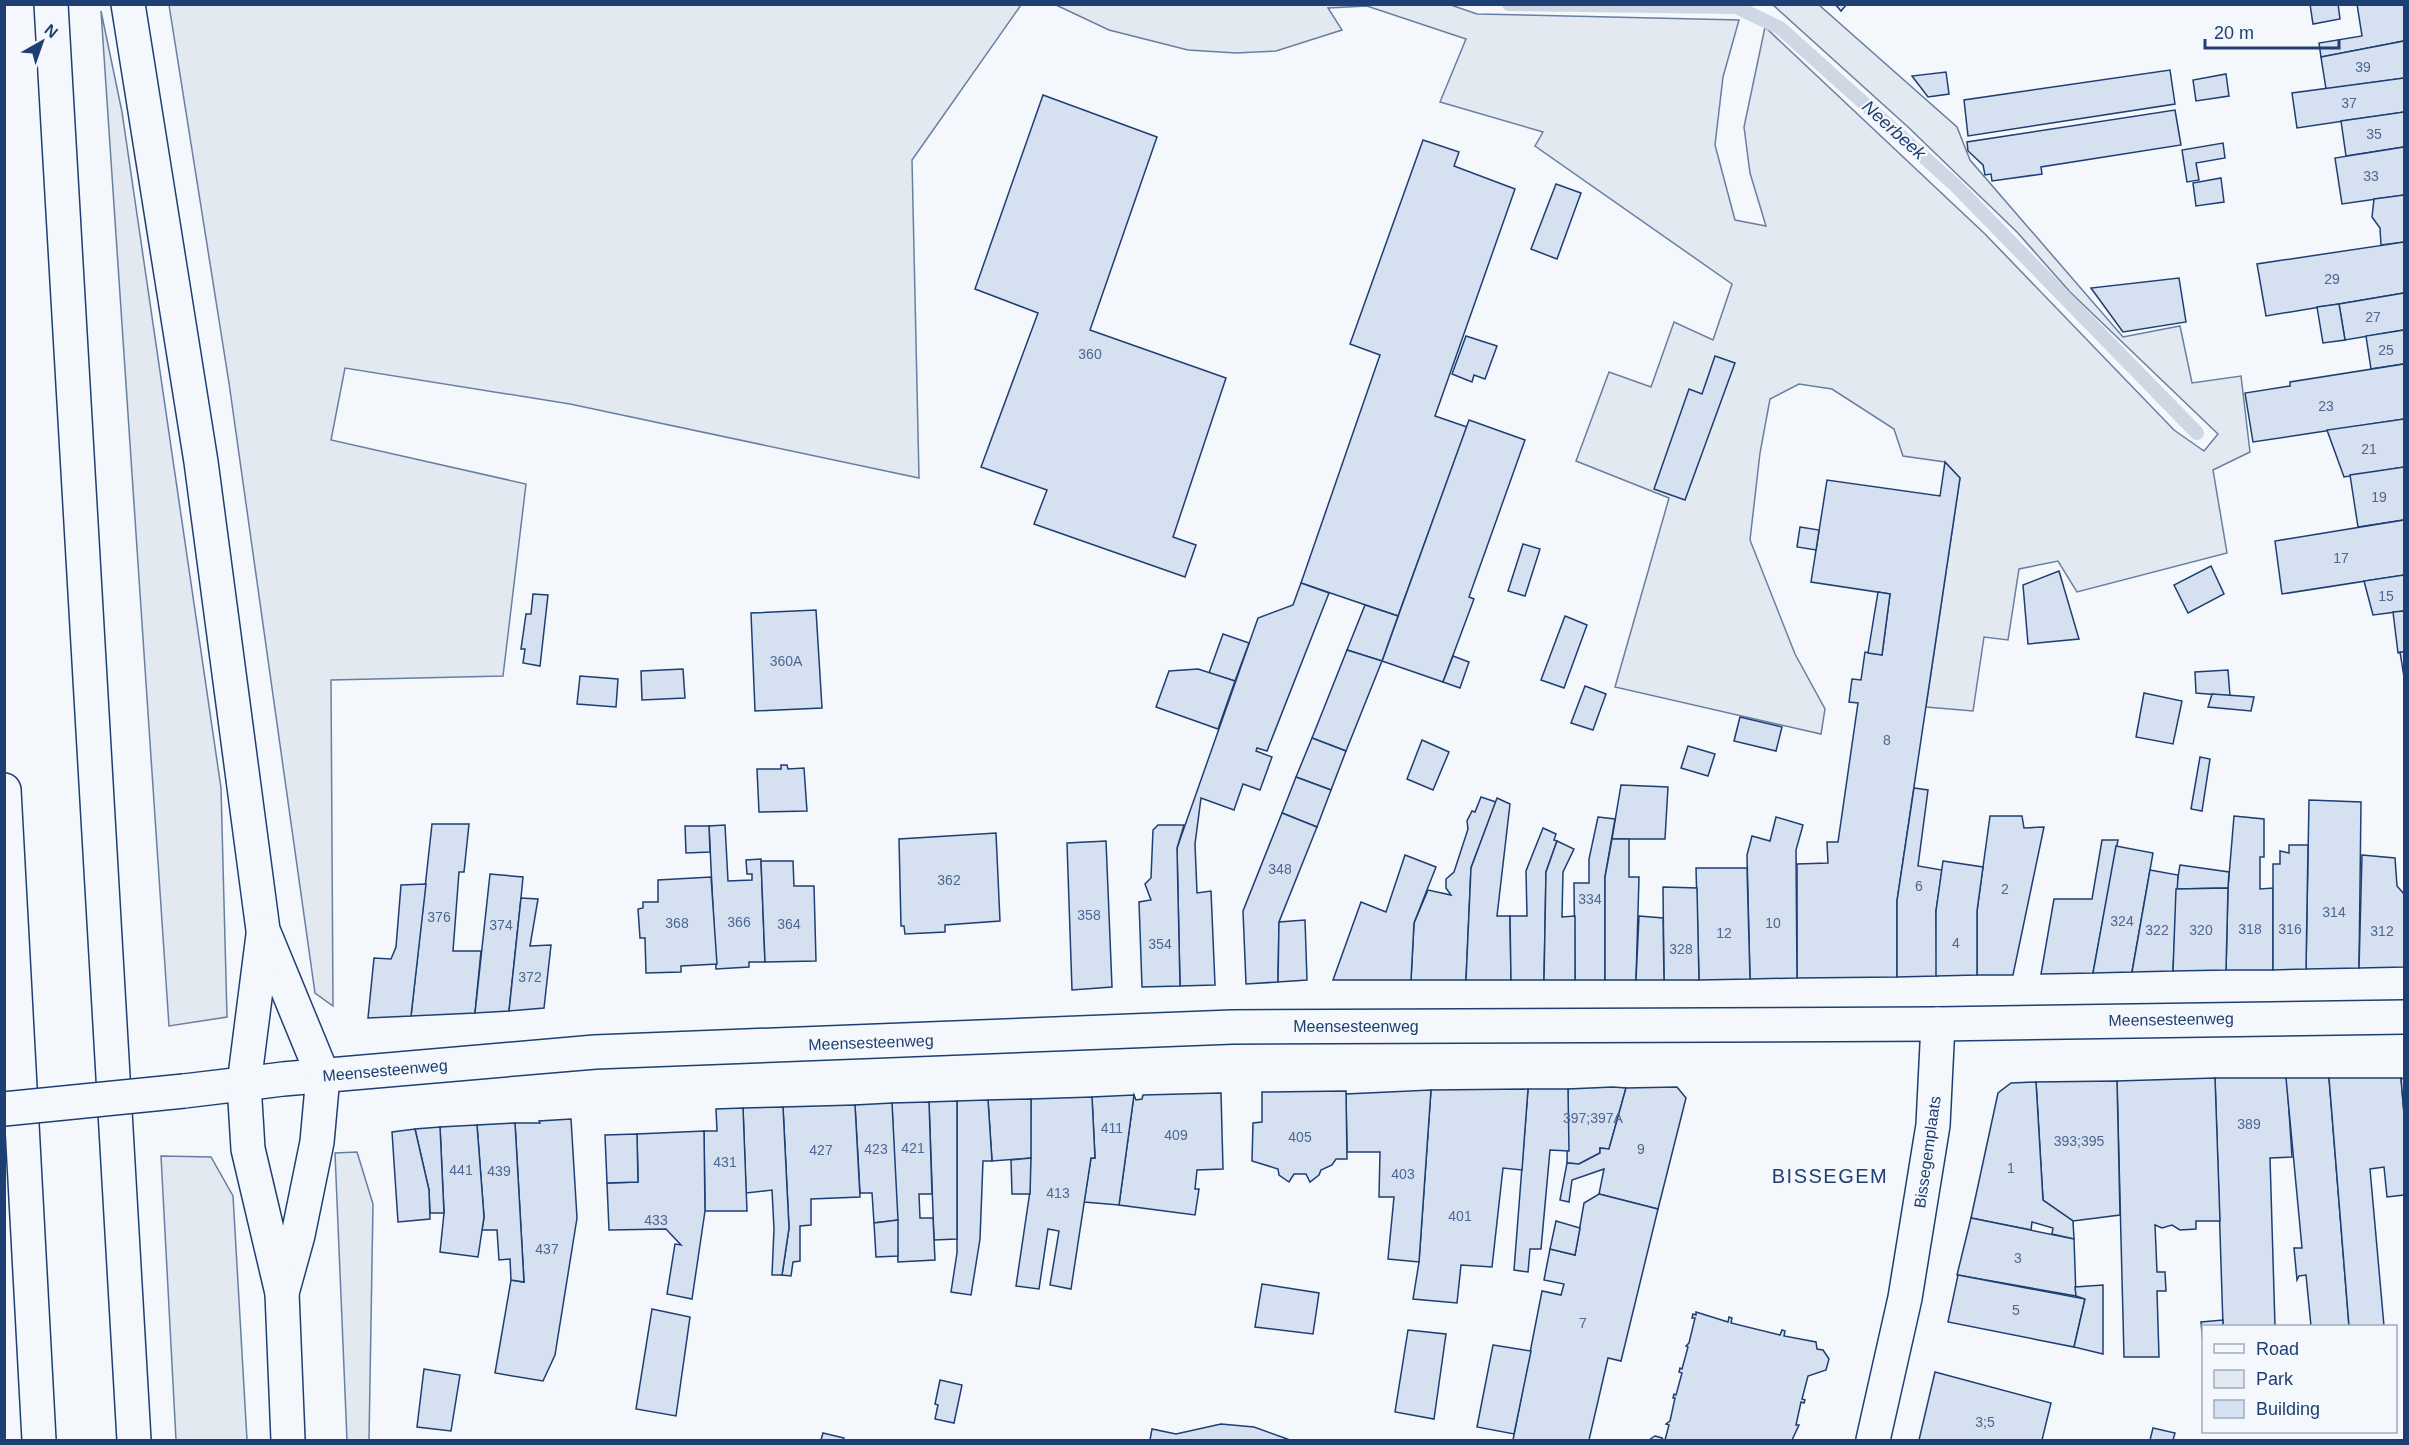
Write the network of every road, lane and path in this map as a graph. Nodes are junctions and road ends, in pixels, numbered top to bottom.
1 (51, 4) edge
2 (128, 4) edge
3 (4, 790) edge
4 (263, 930) junction
5 (2404, 1017) edge
6 (1938, 1024) junction
7 (323, 1076) junction
8 (244, 1084) junction
9 (4, 1109) edge
10 (282, 1293) junction
11 (39, 1440) edge
12 (134, 1440) edge
13 (288, 1440) edge
14 (1874, 1440) edge

1 - 12 main road
2 - 4 main road
3 - 11 main road
4 - 7 main road
4 - 8 main road
5 - 6 main road, Meensesteenweg
6 - 7 main road, Meensesteenweg
6 - 14 main road, Bissegemplaats
7 - 8 main road, Meensesteenweg
7 - 10 main road
8 - 9 main road, Meensesteenweg, bridge
8 - 10 main road
10 - 13 main road

